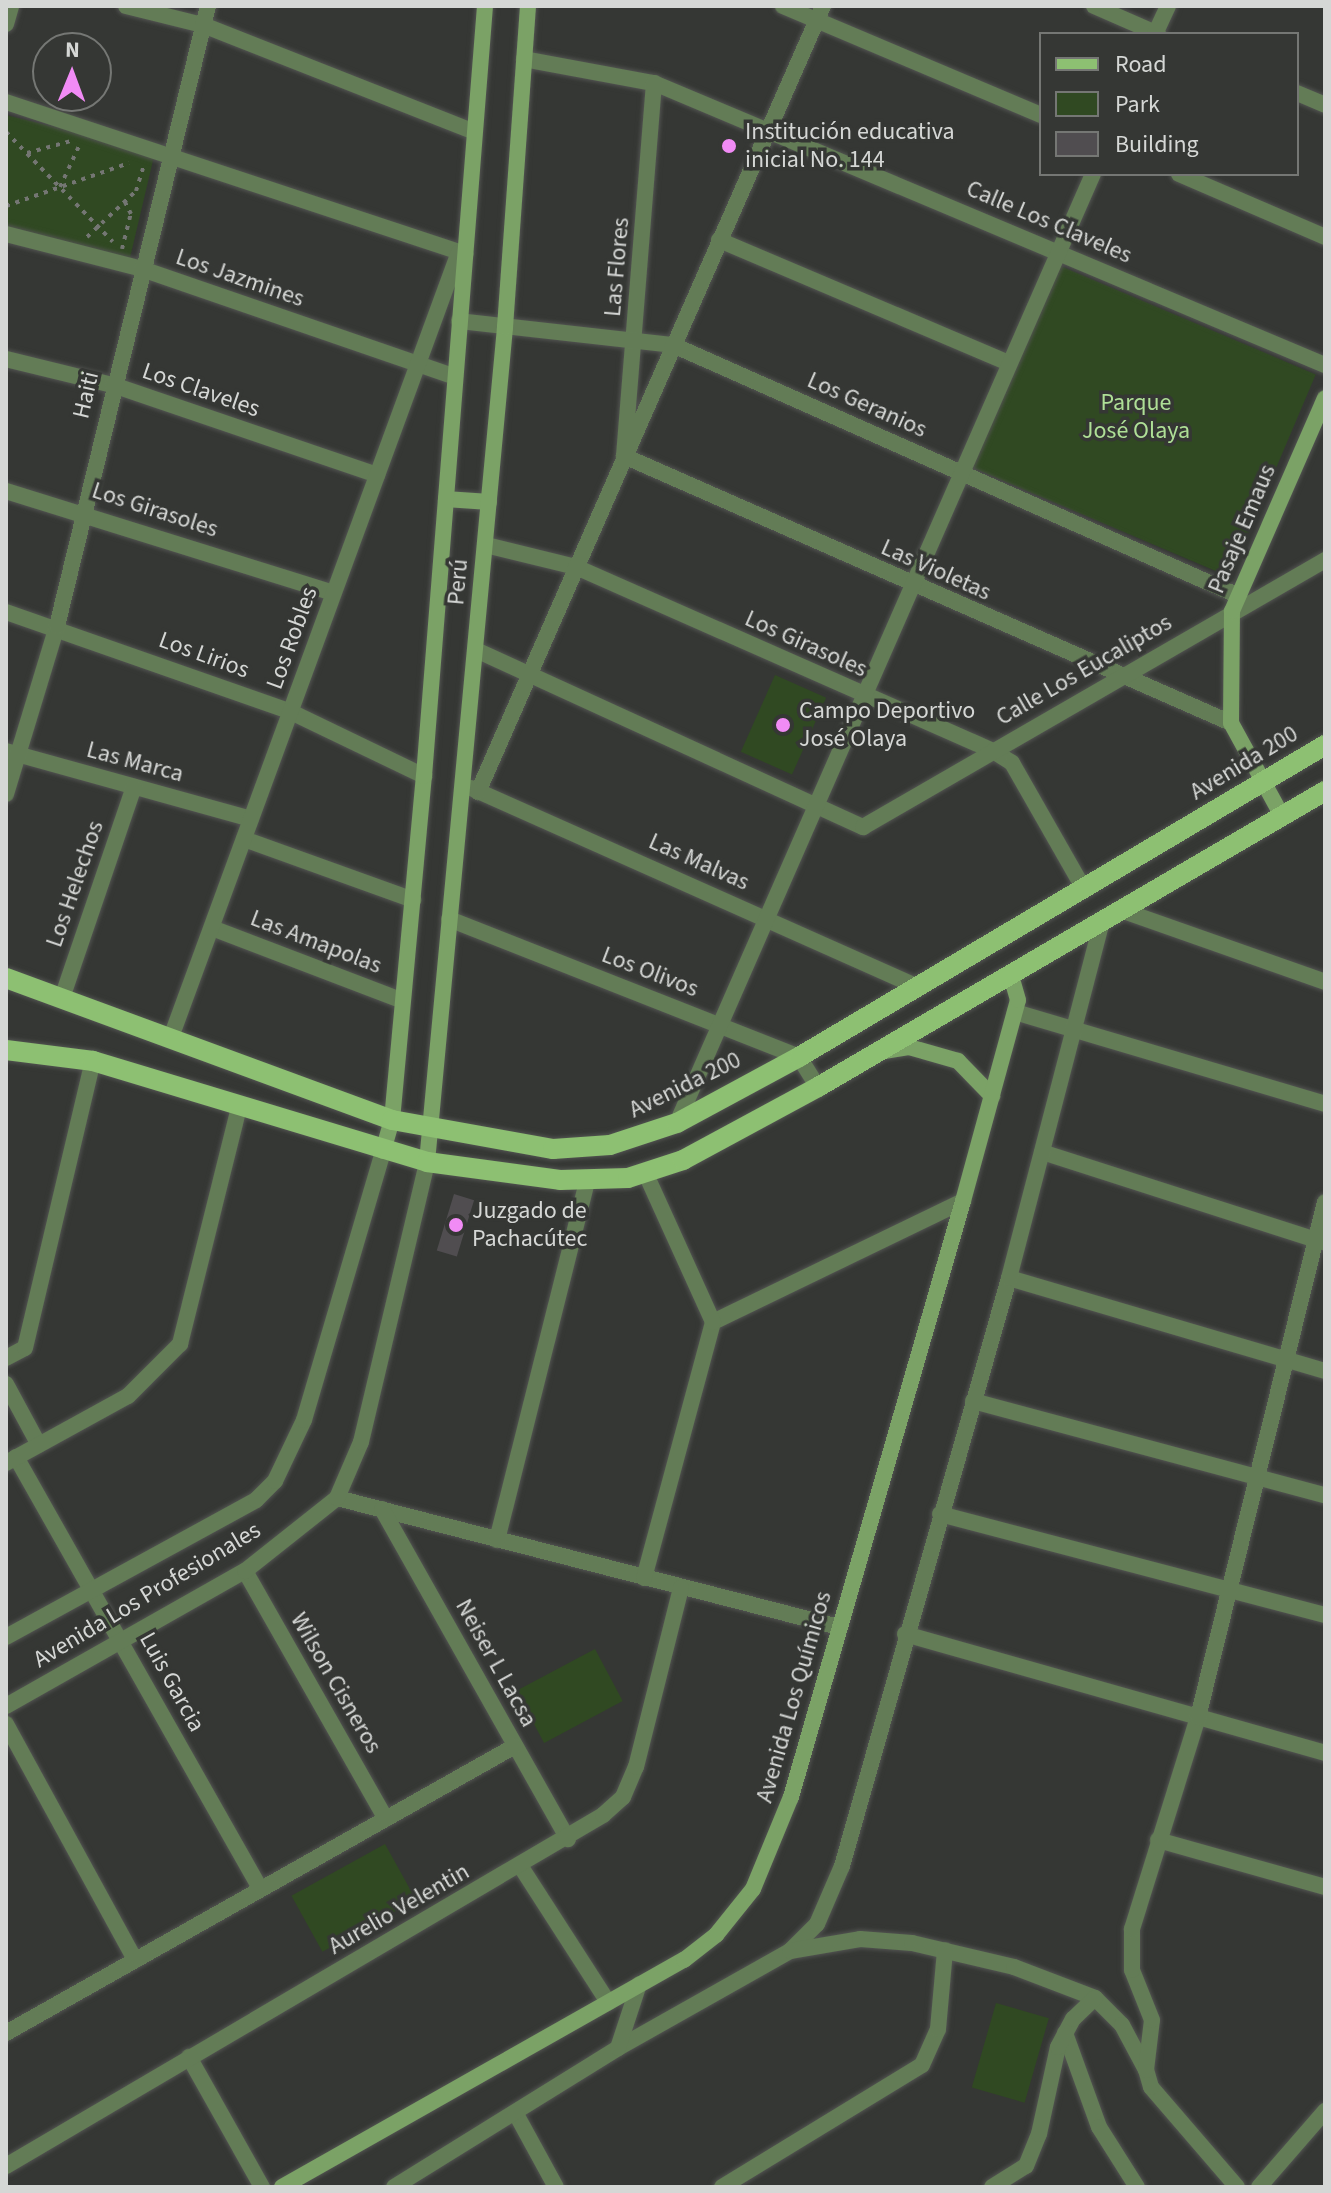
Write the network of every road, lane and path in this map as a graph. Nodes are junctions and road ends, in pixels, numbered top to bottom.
1 (11, 6) edge
2 (126, 6) edge
3 (208, 6) edge
4 (483, 6) edge
5 (783, 6) edge
6 (1094, 6) edge
7 (1168, 6) edge
8 (529, 7) edge
9 (820, 13) edge
10 (6, 24) edge
11 (203, 25) junction
12 (1152, 32) edge
13 (1157, 32) edge
14 (524, 59) junction
15 (654, 83) junction
16 (1299, 94) edge
17 (6, 102) edge
18 (1325, 105) edge
19 (1039, 114) edge
20 (769, 128) junction
21 (6, 132) edge
22 (474, 132) junction
23 (27, 153) junction
24 (169, 154) junction
25 (1092, 176) edge
26 (1184, 176) edge
27 (60, 187) junction
28 (125, 202) junction
29 (6, 206) edge
30 (98, 227) junction
31 (6, 234) edge
32 (1325, 237) edge
33 (719, 240) junction
34 (92, 247) dead end
35 (462, 253) junction
36 (1058, 253) junction
37 (142, 269) junction
38 (459, 321) junction
39 (505, 327) junction
40 (634, 338) junction
41 (673, 345) junction
42 (6, 359) edge
43 (1009, 363) junction
44 (1325, 365) edge
45 (417, 366) junction
46 (455, 377) junction
47 (113, 385) junction
48 (1325, 398) edge
49 (624, 456) junction
50 (961, 474) junction
51 (377, 475) junction
52 (6, 491) edge
53 (446, 499) junction
54 (489, 502) junction
55 (84, 512) junction
56 (486, 545) junction
57 (1325, 560) edge
58 (576, 567) junction
59 (911, 586) junction
60 (334, 593) junction
61 (1236, 603) junction
62 (6, 612) edge
63 (57, 626) junction
64 (476, 650) junction
65 (529, 675) junction
66 (1121, 676) junction
67 (863, 696) junction
68 (291, 712) junction
69 (1231, 723) junction
70 (1325, 745) edge
71 (993, 751) junction
72 (13, 753) edge
73 (424, 776) junction
74 (1262, 781) junction
75 (462, 785) junction
76 (134, 787) junction
77 (1325, 791) edge
78 (478, 792) junction
79 (6, 794) edge
80 (815, 805) junction
81 (1282, 816) junction
82 (251, 819) junction
83 (244, 839) junction
84 (1084, 889) junction
85 (413, 900) junction
86 (1121, 910) junction
87 (766, 918) junction
88 (449, 919) junction
89 (1102, 921) junction
90 (212, 928) junction
91 (1011, 976) junction
92 (6, 978) edge
93 (1325, 982) edge
94 (916, 986) junction
95 (62, 998) junction
96 (403, 1001) junction
97 (1015, 1012) junction
98 (719, 1025) junction
99 (1074, 1030) junction
100 (170, 1040) junction
101 (6, 1050) edge
102 (878, 1051) junction
103 (799, 1057) junction
104 (93, 1061) junction
105 (818, 1087) junction
106 (992, 1096) junction
107 (240, 1104) junction
108 (1325, 1104) edge
109 (392, 1120) junction
110 (677, 1123) junction
111 (432, 1130) junction
112 (383, 1151) junction
113 (1042, 1152) junction
114 (427, 1162) junction
115 (646, 1174) junction
116 (587, 1181) junction
117 (963, 1201) junction
118 (1325, 1202) edge
119 (1320, 1241) edge
120 (1009, 1278) junction
121 (713, 1322) junction
122 (6, 1358) edge
123 (1285, 1359) junction
124 (1325, 1371) edge
125 (6, 1384) edge
126 (973, 1401) junction
127 (39, 1445) junction
128 (11, 1460) edge
129 (1257, 1477) junction
130 (1325, 1495) edge
131 (337, 1498) junction
132 (382, 1509) junction
133 (940, 1514) junction
134 (497, 1540) junction
135 (245, 1571) junction
136 (644, 1578) junction
137 (1228, 1586) junction
138 (92, 1588) junction
139 (681, 1588) junction
140 (1325, 1615) edge
141 (839, 1627) junction
142 (905, 1634) junction
143 (6, 1637) edge
144 (122, 1641) junction
145 (6, 1706) edge
146 (1198, 1717) junction
147 (6, 1724) edge
148 (515, 1746) junction
149 (1325, 1753) edge
150 (386, 1819) junction
151 (568, 1839) junction
152 (1158, 1840) junction
153 (521, 1867) junction
154 (1325, 1887) edge
155 (260, 1889) junction
156 (945, 1950) junction
157 (790, 1951) junction
158 (135, 1960) junction
159 (639, 1984) junction
160 (1095, 1998) junction
161 (608, 2002) junction
162 (7, 2030) edge
163 (1065, 2033) junction
164 (618, 2048) junction
165 (189, 2057) junction
166 (1146, 2070) junction
167 (1325, 2111) edge
168 (516, 2114) junction
169 (6, 2166) edge
170 (262, 2187) edge
171 (282, 2187) edge
172 (394, 2187) edge
173 (556, 2187) edge
174 (722, 2187) edge
175 (992, 2187) edge
176 (1137, 2187) edge
177 (1237, 2187) edge
178 (1259, 2187) edge

1 - 10 street
2 - 11 street
3 - 11 street, Haiti
4 - 22 main road, Perú
5 - 9 street
6 - 12 street
7 - 13 street
8 - 14 main road, Perú
9 - 19 street
9 - 20 street
11 - 22 street
11 - 24 street, Haiti
14 - 15 street, Calle Los Claveles
14 - 39 main road, Perú
15 - 20 street, Calle Los Claveles
15 - 40 street, Las Flores
16 - 18 street
17 - 24 street
20 - 33 street
20 - 36 street, Calle Los Claveles
21 - 23 path
22 - 35 main road, Perú
23 - 27 path
23 - 27 path
24 - 35 street
24 - 37 street, Haiti
25 - 36 street
26 - 32 street
27 - 28 path
27 - 29 path
27 - 30 path
28 - 30 path
28 - 30 path
30 - 34 path
31 - 37 street, Los Jazmines
33 - 41 street
33 - 43 street
35 - 38 main road, Perú
35 - 45 street, Los Robles
36 - 43 street
36 - 44 street, Calle Los Claveles
37 - 45 street, Los Jazmines
37 - 47 street, Haiti
38 - 39 street, Los Geranios
38 - 46 main road, Perú
39 - 40 street, Los Geranios
39 - 54 main road, Perú
40 - 41 street, Los Geranios
40 - 49 street, Las Flores
41 - 49 street
41 - 50 street, Los Geranios
42 - 47 street, Los Claveles
43 - 50 street
45 - 46 street, Los Jazmines
45 - 51 street, Los Robles
46 - 53 main road, Perú
47 - 51 street, Los Claveles
47 - 55 street, Haiti
48 - 61 main road, Pasaje Emaus
49 - 58 street
49 - 59 street, Las Violetas
50 - 59 street
50 - 61 street, Los Geranios
51 - 60 street, Los Robles
52 - 55 street, Los Girasoles
53 - 54 main road
53 - 73 main road, Perú
54 - 56 main road, Perú
55 - 60 street, Los Girasoles
55 - 63 street, Haiti
56 - 58 street, Los Girasoles
56 - 64 main road, Perú
57 - 61 street, Calle Los Eucaliptos
58 - 65 street
58 - 67 street, Los Girasoles
59 - 66 street, Las Violetas
59 - 67 street
60 - 68 street, Los Robles
61 - 66 street, Calle Los Eucaliptos
61 - 69 main road, Pasaje Emaus
62 - 63 street, Los Lirios
63 - 68 street, Los Lirios
63 - 72 street, Haiti
64 - 65 street, Calle Los Eucaliptos
64 - 75 main road, Perú
65 - 78 street
65 - 80 street, Calle Los Eucaliptos
66 - 69 street, Las Violetas
66 - 71 street, Calle Los Eucaliptos
67 - 71 street, Los Girasoles
67 - 80 street
68 - 73 street, Los Lirios
68 - 82 street, Los Robles
69 - 74 main road, Pasaje Emaus
70 - 74 main road, Avenida 200
71 - 80 street, Calle Los Eucaliptos
71 - 84 street, Los Girasoles
72 - 76 street, Las Marca
72 - 79 street, Haiti
73 - 85 main road, Perú
74 - 81 main road, Pasaje Emaus
74 - 84 main road, Avenida 200
75 - 78 street, Las Malvas
75 - 88 main road, Perú
76 - 82 street, Las Marca
76 - 95 street, Los Helechos
77 - 81 main road
78 - 87 street, Las Malvas
80 - 87 street
81 - 86 main road
82 - 83 street, Los Robles
83 - 85 street
83 - 90 street, Los Robles
84 - 94 main road, Avenida 200
85 - 96 main road, Perú
86 - 89 main road
86 - 93 street
87 - 94 street, Las Malvas
87 - 98 street
88 - 98 street, Los Olivos
88 - 111 main road, Perú
89 - 91 main road
89 - 99 street
90 - 96 street, Las Amapolas
90 - 100 street, Los Robles
91 - 97 main road, Avenida Los Químicos
91 - 102 main road
92 - 95 main road, Avenida 200
94 - 103 main road, Avenida 200
95 - 100 main road, Avenida 200
96 - 109 main road, Perú
97 - 99 street
97 - 106 main road, Avenida Los Químicos
98 - 103 street, Los Olivos
98 - 110 street
99 - 108 street
99 - 113 street
100 - 109 main road, Avenida 200
101 - 104 main road
102 - 105 main road
102 - 106 main road
103 - 105 street
103 - 110 main road, Avenida 200
104 - 107 main road
104 - 122 street
105 - 115 main road
106 - 117 main road, Avenida Los Químicos
107 - 112 main road
107 - 127 street
109 - 111 main road, Avenida 200
109 - 112 main road, Perú
110 - 111 main road, Avenida 200
111 - 114 main road, Perú
112 - 114 main road
112 - 138 street, Avenida Los Profesionales
113 - 119 street
113 - 120 street
114 - 116 main road
114 - 131 street, Avenida Los Profesionales
115 - 116 main road
115 - 121 street
116 - 134 street
117 - 121 street
117 - 141 main road, Avenida Los Químicos
118 - 119 street
119 - 123 street
120 - 123 street
120 - 126 street
121 - 136 street
123 - 124 street
123 - 129 street
125 - 127 street
126 - 129 street
126 - 133 street
127 - 128 street
128 - 138 street, Luis Garcia
129 - 130 street
129 - 137 street
131 - 132 street
131 - 135 street, Avenida Los Profesionales
132 - 134 street
132 - 148 street, Neiser L Lacsa
133 - 137 street
133 - 142 street
134 - 136 street
135 - 144 street, Avenida Los Profesionales
135 - 150 street, Wilson Cisneros
136 - 139 street
137 - 140 street
137 - 146 street
138 - 143 street, Avenida Los Profesionales
138 - 144 street, Luis Garcia
139 - 141 street
139 - 151 street, Aurelio Velentin
141 - 159 main road, Avenida Los Químicos
142 - 146 street
142 - 157 street
144 - 145 street, Avenida Los Profesionales
144 - 155 street, Luis Garcia
146 - 149 street
146 - 152 street
147 - 158 street
148 - 150 street
148 - 151 street, Neiser L Lacsa
150 - 155 street
151 - 153 street, Aurelio Velentin
152 - 154 street
152 - 166 street
153 - 161 street
153 - 165 street, Aurelio Velentin
155 - 158 street
156 - 157 street
156 - 160 street
156 - 174 street
157 - 164 street
158 - 162 street
159 - 161 main road, Avenida Los Químicos
159 - 164 street
160 - 163 street
160 - 166 street
161 - 171 main road, Avenida Los Químicos
163 - 175 street
163 - 176 street
164 - 168 street
165 - 169 street, Aurelio Velentin
165 - 170 street
166 - 177 street
167 - 178 street
168 - 172 street
168 - 173 street

